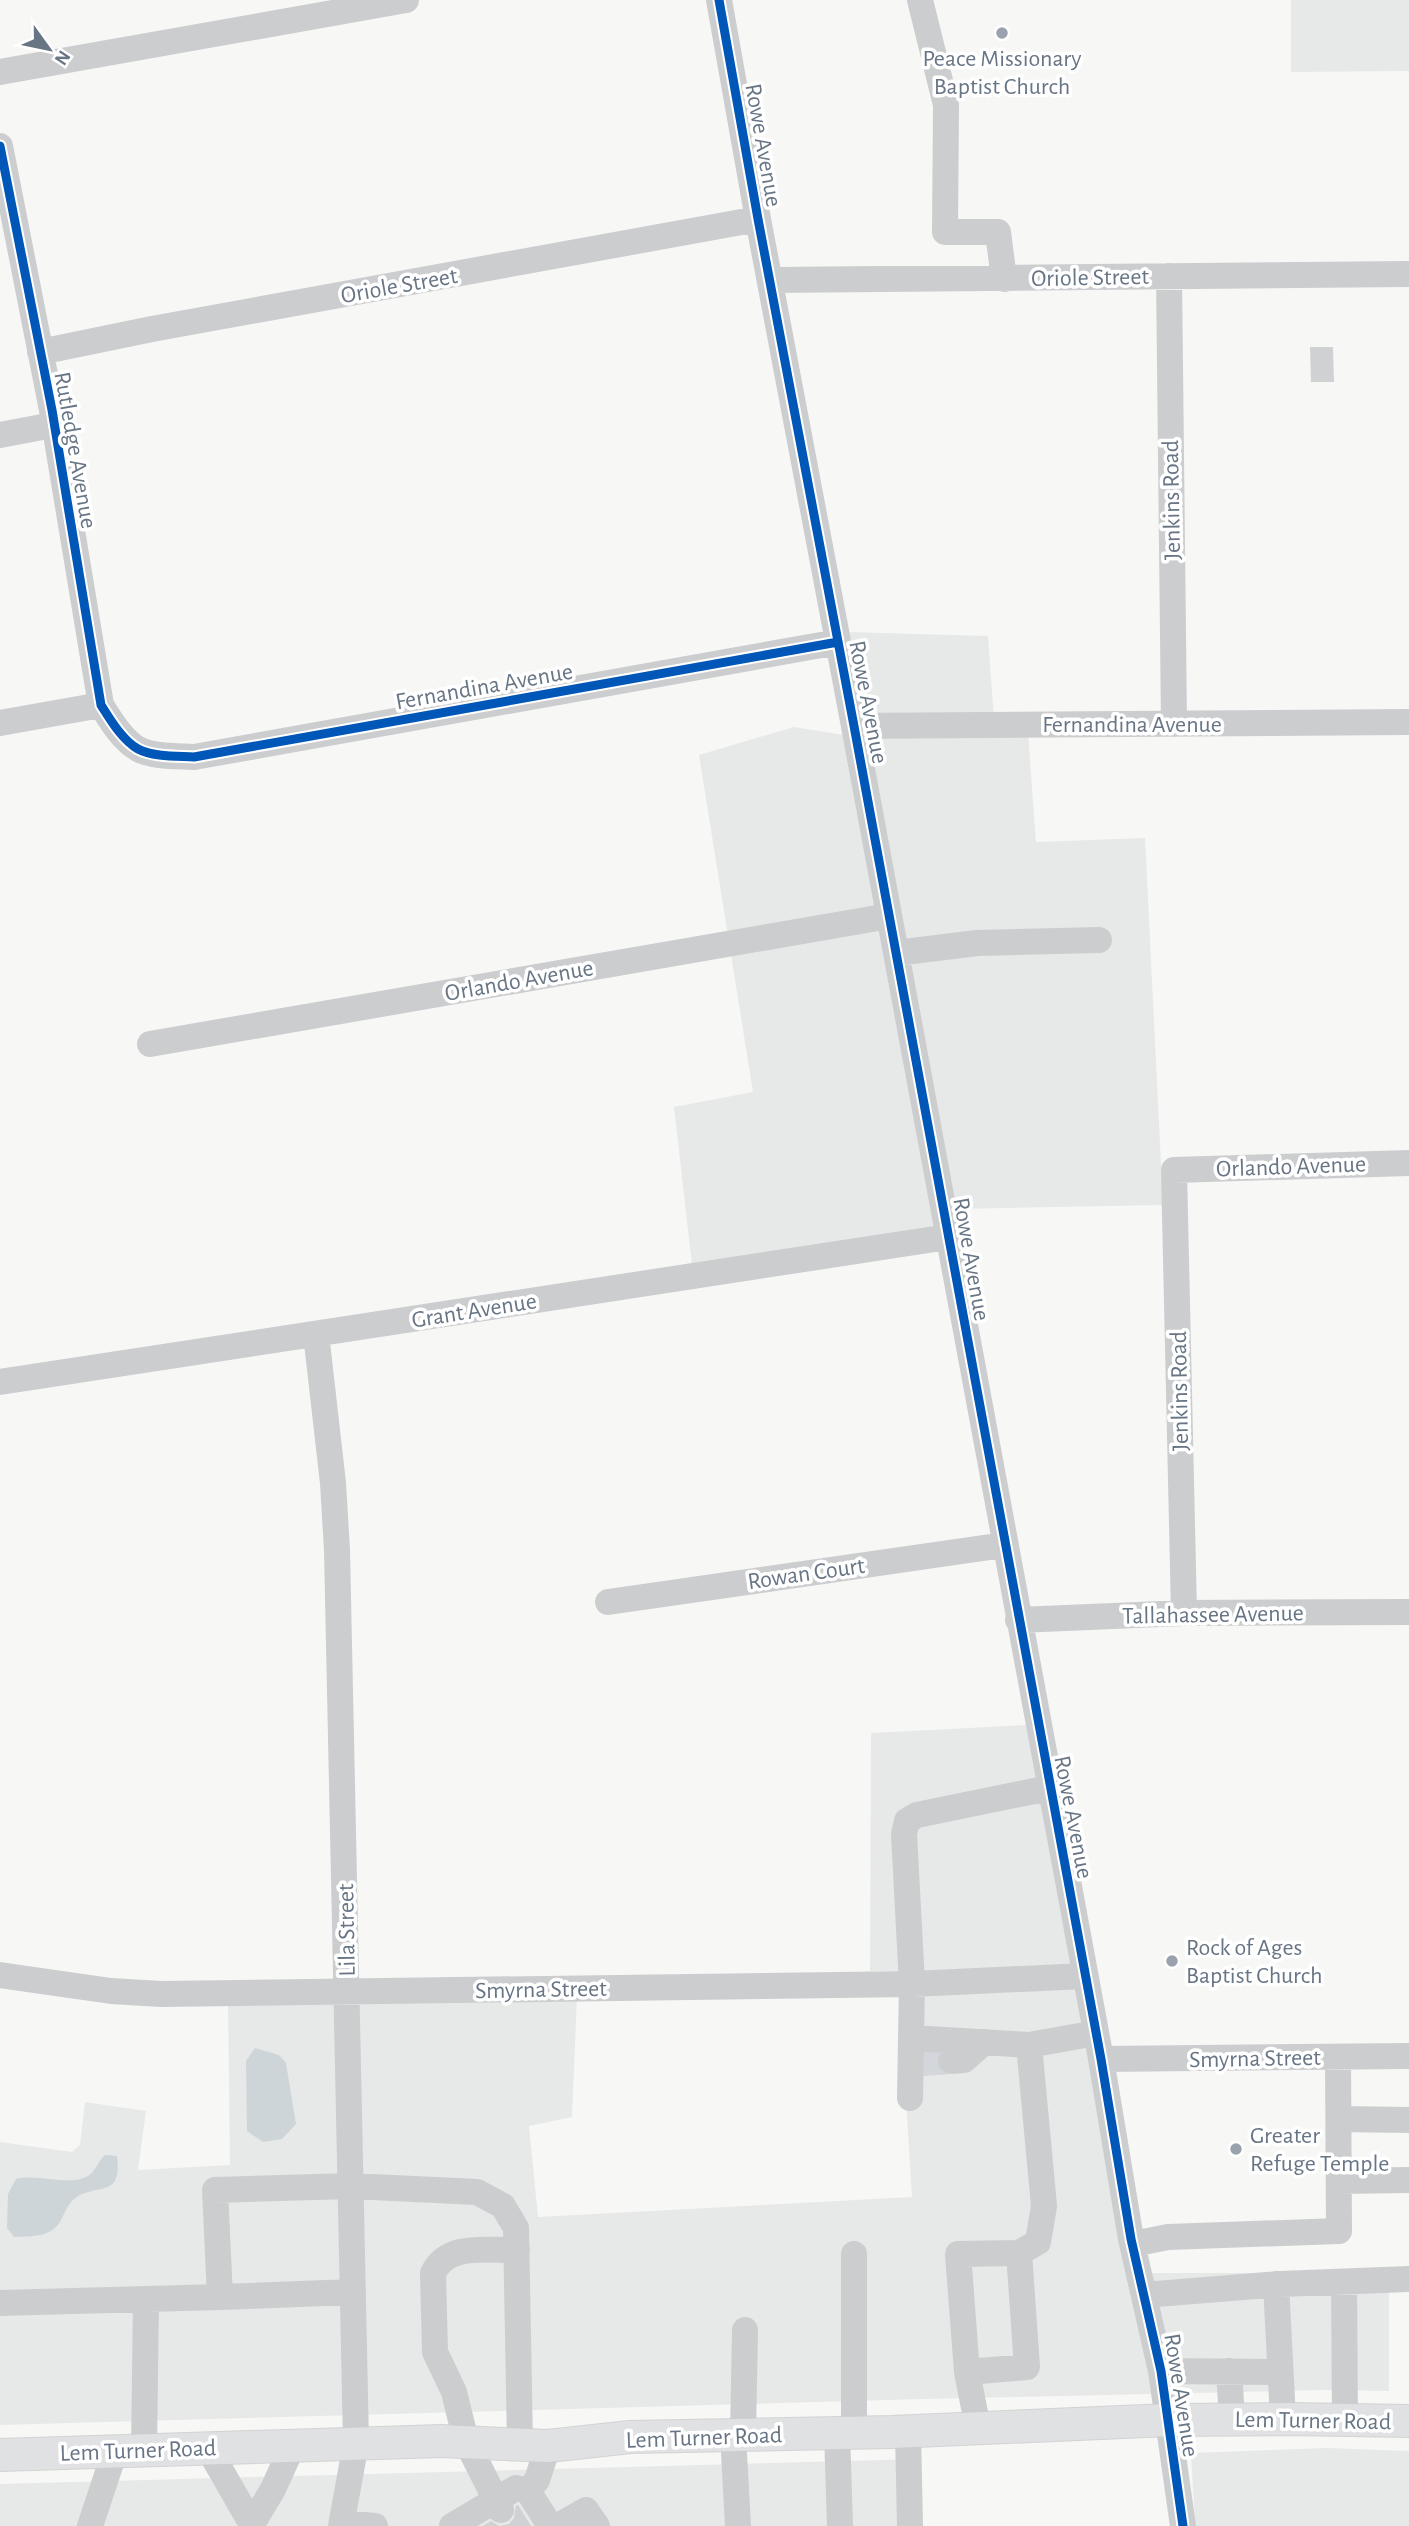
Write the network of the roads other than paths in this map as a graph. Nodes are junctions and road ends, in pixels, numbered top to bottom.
1 (406, 0) edge
2 (719, 0) edge
3 (920, 0) edge
4 (0, 72) edge
5 (0, 146) edge
6 (758, 219) junction
7 (1409, 274) edge
8 (1169, 276) junction
9 (1004, 279) junction
10 (770, 281) junction
11 (40, 352) junction
12 (52, 425) junction
13 (0, 435) edge
14 (838, 642) junction
15 (101, 705) junction
16 (1409, 722) edge
17 (0, 723) edge
18 (1174, 724) junction
19 (854, 726) junction
20 (138, 749) joint
21 (889, 916) junction
22 (1100, 940) dead end
23 (896, 953) junction
24 (150, 1045) dead end
25 (1409, 1163) edge
26 (1174, 1170) joint
27 (948, 1237) junction
28 (316, 1334) junction
29 (0, 1382) edge
30 (1004, 1545) junction
31 (608, 1602) dead end
32 (1409, 1612) edge
33 (1184, 1613) junction
34 (1018, 1620) junction
35 (1049, 1788) junction
36 (0, 1975) edge
37 (1084, 1976) junction
38 (912, 1984) junction
39 (347, 1992) junction
40 (1096, 2033) junction
41 (984, 2042) junction
42 (1029, 2045) junction
43 (914, 2055) junction
44 (1409, 2056) edge
45 (1338, 2057) junction
46 (1101, 2059) junction
47 (951, 2061) tunnel mouth
48 (910, 2098) dead end
49 (1339, 2119) junction
50 (1409, 2120) edge
51 (1409, 2180) edge
52 (1339, 2181) junction
53 (351, 2186) junction
54 (1133, 2245) junction
55 (517, 2250) junction
56 (1019, 2253) junction
57 (854, 2254) dead end
58 (1409, 2279) edge
59 (1345, 2282) junction
60 (1276, 2284) junction
61 (353, 2292) junction
62 (1144, 2295) junction
63 (220, 2297) junction
64 (146, 2299) junction
65 (0, 2303) edge
66 (745, 2330) dead end
67 (1161, 2371) junction
68 (1229, 2371) junction
69 (967, 2372) junction
70 (1280, 2372) junction
71 (1232, 2419) junction
72 (1283, 2419) junction
73 (1169, 2420) junction
74 (1345, 2420) junction
75 (1409, 2421) edge
76 (978, 2428) junction
77 (908, 2431) junction
78 (845, 2433) junction
79 (738, 2435) junction
80 (466, 2441) junction
81 (356, 2443) junction
82 (293, 2445) junction
83 (534, 2445) junction
84 (208, 2448) junction
85 (130, 2451) junction
86 (0, 2455) edge
87 (528, 2491) junction
88 (497, 2505) junction
89 (465, 2523) edge
90 (251, 2524) edge
91 (342, 2524) edge
92 (90, 2526) edge
93 (375, 2526) edge
94 (550, 2526) edge
95 (558, 2526) edge
96 (597, 2526) edge
97 (738, 2526) edge
98 (840, 2526) edge
99 (910, 2526) edge
100 (1183, 2526) edge

1 - 4 street
2 - 6 street, Rowe Avenue
3 - 9 street
5 - 11 street, Rutledge Avenue
6 - 10 street, Rowe Avenue
6 - 11 street, Oriole Street
7 - 8 street, Oriole Street
8 - 9 street, Oriole Street
8 - 18 street, Jenkins Road
9 - 10 street, Oriole Street
10 - 14 street, Rowe Avenue
11 - 12 street, Rutledge Avenue
12 - 13 street
12 - 15 street, Rutledge Avenue
14 - 19 street, Rowe Avenue
14 - 20 street, Fernandina Avenue
15 - 17 street
15 - 20 street, Rutledge Avenue
16 - 18 street, Fernandina Avenue
18 - 19 street, Fernandina Avenue
19 - 21 street, Rowe Avenue
21 - 23 street, Rowe Avenue
21 - 24 street, Orlando Avenue
22 - 23 street
23 - 27 street, Rowe Avenue
25 - 26 street, Orlando Avenue
26 - 33 street, Jenkins Road
27 - 28 street, Grant Avenue
27 - 30 street, Rowe Avenue
28 - 29 street, Grant Avenue
28 - 39 street, Lila Street
30 - 31 street, Rowan Court
30 - 34 street, Rowe Avenue
32 - 33 street, Tallahassee Avenue
33 - 34 street, Tallahassee Avenue
34 - 35 street, Rowe Avenue
35 - 37 street, Rowe Avenue
35 - 38 street
36 - 39 street, Smyrna Street
37 - 38 street, Smyrna Street
37 - 40 street, Rowe Avenue
38 - 39 street, Smyrna Street
38 - 43 street
39 - 53 street, Lila Street
40 - 42 street
40 - 46 street, Rowe Avenue
41 - 42 street
41 - 43 street
41 - 47 street
42 - 56 street
43 - 48 street
44 - 45 street, Smyrna Street
45 - 46 street, Smyrna Street
45 - 49 street
46 - 54 street, Rowe Avenue
49 - 50 street
49 - 52 street
51 - 52 street
52 - 54 street
53 - 55 street
53 - 61 street, Lila Street
53 - 63 street
54 - 62 street, Rowe Avenue
55 - 80 street
55 - 83 street
56 - 69 street
56 - 69 street
57 - 78 street
58 - 59 street
59 - 60 street
59 - 74 street
60 - 62 street
60 - 70 street
61 - 63 street
61 - 81 street, Lila Street
62 - 67 street, Rowe Avenue
63 - 64 street
64 - 65 street
64 - 85 street
66 - 79 street
67 - 68 street
67 - 73 street, Rowe Avenue
68 - 70 street
68 - 71 street
69 - 76 street
70 - 72 street
71 - 72 main road, Lem Turner Road
71 - 73 main road, Lem Turner Road
72 - 74 main road, Lem Turner Road
73 - 76 main road, Lem Turner Road
73 - 100 street, Rowe Avenue
74 - 75 main road, Lem Turner Road
76 - 77 main road, Lem Turner Road
77 - 78 main road, Lem Turner Road
77 - 99 street
78 - 79 main road, Lem Turner Road
78 - 98 street
79 - 83 main road, Lem Turner Road
79 - 97 street
80 - 81 main road, Lem Turner Road
80 - 83 main road, Lem Turner Road
80 - 88 street
81 - 82 main road, Lem Turner Road
81 - 91 street, Lila Street
82 - 84 main road, Lem Turner Road
82 - 90 street
83 - 87 street
84 - 85 main road, Lem Turner Road
84 - 90 street
85 - 86 main road, Lem Turner Road
85 - 92 street
87 - 88 street
87 - 94 street
88 - 89 street
91 - 93 street
95 - 96 street

